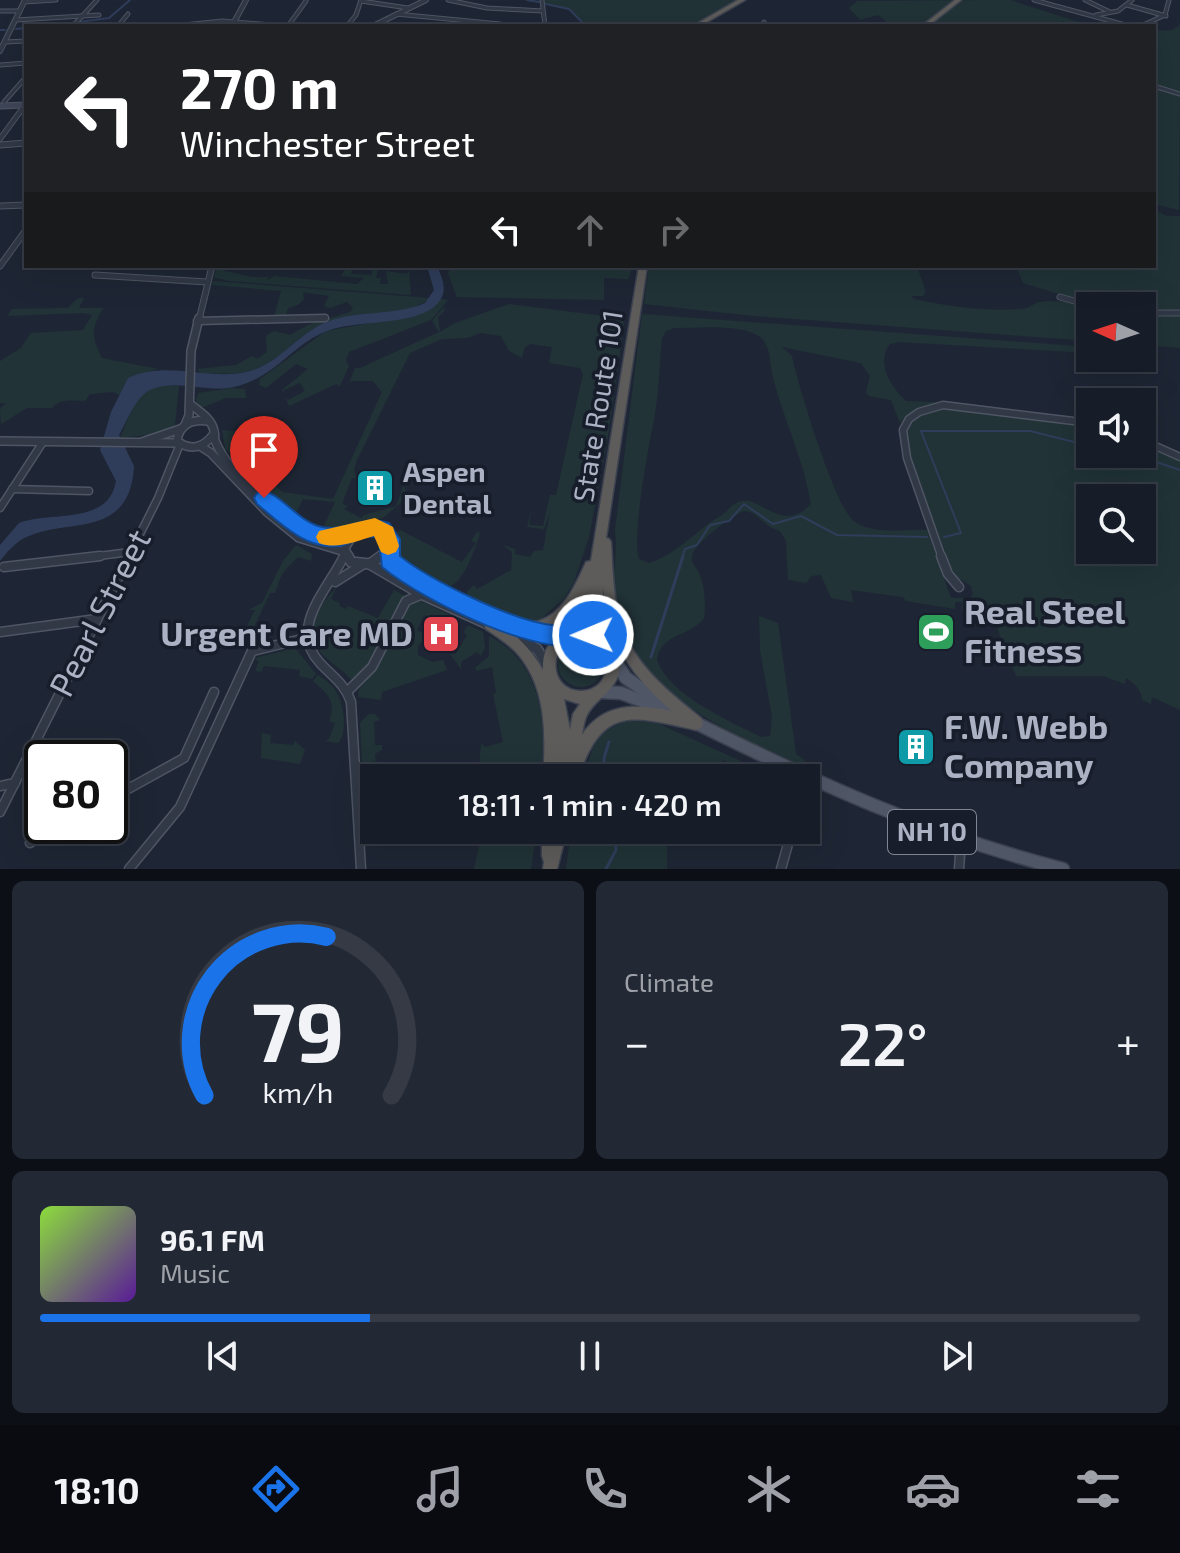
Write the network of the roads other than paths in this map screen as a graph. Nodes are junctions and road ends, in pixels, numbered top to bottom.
1 (56, 0) edge
2 (97, 0) edge
3 (246, 0) edge
4 (361, 0) edge
5 (426, 0) edge
6 (448, 0) edge
7 (542, 0) edge
8 (744, 0) edge
9 (958, 0) edge
10 (1034, 0) edge
11 (1085, 0) edge
12 (1132, 0) edge
13 (1169, 0) edge
14 (24, 1) edge
15 (306, 1) edge
16 (370, 1) edge
17 (1127, 5) junction
18 (408, 8) junction
19 (0, 11) edge
20 (20, 11) junction
21 (543, 11) junction
22 (1110, 12) junction
23 (128, 14) dead end
24 (396, 14) junction
25 (99, 15) dead end
26 (83, 16) junction
27 (1082, 16) junction
28 (1166, 16) junction
29 (16, 20) junction
30 (76, 23) edge
31 (120, 24) edge
32 (185, 24) edge
33 (233, 24) edge
34 (288, 24) edge
35 (349, 24) edge
36 (377, 24) edge
37 (491, 24) edge
38 (545, 24) edge
39 (700, 24) edge
40 (709, 24) edge
41 (928, 24) edge
42 (1120, 24) edge
43 (1146, 24) edge
44 (4, 41) edge
45 (0, 51) edge
46 (24, 63) edge
47 (0, 65) edge
48 (24, 79) edge
49 (1156, 87) edge
50 (1180, 94) edge
51 (1, 103) edge
52 (24, 104) edge
53 (24, 107) edge
54 (0, 139) edge
55 (24, 143) edge
56 (2, 145) edge
57 (24, 205) edge
58 (0, 206) edge
59 (23, 240) edge
60 (0, 266) edge
61 (211, 268) edge
62 (643, 268) edge
63 (95, 275) dead end
64 (207, 282) junction
65 (1060, 297) dead end
66 (1076, 302) edge
67 (1156, 313) edge
68 (1180, 313) edge
69 (325, 318) dead end
70 (197, 321) junction
71 (190, 404) junction
72 (208, 421) junction
73 (1076, 421) edge
74 (183, 426) junction
75 (213, 435) junction
76 (0, 441) edge
77 (43, 442) junction
78 (140, 443) junction
79 (182, 445) junction
80 (200, 446) junction
81 (1156, 446) edge
82 (1180, 457) edge
83 (12, 489) junction
84 (89, 491) dead end
85 (0, 508) edge
86 (604, 523) junction
87 (355, 532) junction
88 (601, 538) junction
89 (387, 551) junction
90 (130, 552) junction
91 (345, 553) junction
92 (598, 554) junction
93 (366, 565) junction
94 (4, 567) dead end
95 (959, 587) dead end
96 (327, 590) junction
97 (425, 596) junction
98 (97, 619) junction
99 (490, 625) junction
100 (518, 627) junction
101 (0, 632) edge
102 (568, 635) junction
103 (306, 638) junction
104 (610, 651) junction
105 (549, 668) junction
106 (554, 683) junction
107 (599, 691) junction
108 (214, 692) dead end
109 (349, 693) junction
110 (673, 712) junction
111 (696, 723) junction
112 (184, 758) junction
113 (202, 760) junction
114 (550, 764) edge
115 (565, 764) edge
116 (569, 764) edge
117 (573, 764) edge
118 (776, 764) edge
119 (15, 783) junction
120 (0, 786) edge
121 (820, 786) edge
122 (128, 789) edge
123 (0, 812) edge
124 (961, 841) junction
125 (549, 844) edge
126 (555, 844) edge
127 (788, 844) edge
128 (129, 869) edge
129 (361, 869) edge
130 (549, 869) edge
131 (781, 869) edge
132 (959, 869) edge
133 (1063, 869) edge

1 - 14 street
2 - 26 street
3 - 33 street
4 - 16 street
4 - 35 street
5 - 18 street
6 - 21 street
7 - 21 street
8 - 39 highway
8 - 40 highway
9 - 41 highway
10 - 27 street
11 - 22 street
12 - 17 street
13 - 28 street
14 - 20 street
15 - 34 street
16 - 18 street
17 - 22 street
17 - 28 street
18 - 24 street
19 - 20 street
20 - 29 street
21 - 38 street
22 - 27 street
23 - 31 street
24 - 36 street
24 - 37 street
25 - 26 street
26 - 29 street
26 - 30 street
27 - 42 street
28 - 43 street
29 - 44 street
32 - 33 street
44 - 45 street
46 - 47 street
48 - 51 street
49 - 50 street
51 - 52 main road
53 - 54 street
55 - 56 street
57 - 58 street
59 - 60 street
61 - 64 street
62 - 86 highway, State Route 101
63 - 64 street
64 - 70 street
65 - 66 street
67 - 68 street
69 - 70 street
70 - 71 street
71 - 72 street
71 - 74 street
72 - 74 street
72 - 75 street
73 - 95 street
74 - 78 street
74 - 79 street
75 - 80 street
75 - 87 street
76 - 77 street
77 - 78 street
77 - 83 street
78 - 79 street
79 - 80 street
79 - 90 street, Pearl Street
80 - 91 street
81 - 82 street
83 - 84 street
83 - 85 street
86 - 88 highway, State Route 101
86 - 111 highway
87 - 89 street
87 - 91 street
88 - 92 highway, State Route 101
88 - 100 highway
89 - 93 street
89 - 100 street
90 - 94 street
90 - 98 street, Pearl Street
91 - 93 street
91 - 96 street
92 - 102 highway, State Route 101
92 - 104 highway, State Route 101
93 - 96 street
93 - 97 street
96 - 103 street
97 - 99 street
97 - 109 street
98 - 101 street
98 - 119 street, Pearl Street
99 - 105 street
99 - 114 highway
100 - 102 street
102 - 104 highway
102 - 105 highway
103 - 109 street
103 - 113 street
104 - 107 highway
104 - 110 main road, NH 10
105 - 106 highway
106 - 107 highway
106 - 115 highway
107 - 110 main road, NH 10
107 - 116 highway
108 - 112 street
109 - 129 street
110 - 111 main road, NH 10
111 - 117 highway
111 - 118 main road, NH 10
112 - 113 street
112 - 122 street
113 - 128 street
119 - 120 street
119 - 123 street, Pearl Street
121 - 124 main road, NH 10
124 - 132 street
124 - 133 main road, NH 10
125 - 130 highway
126 - 130 highway
127 - 131 street

